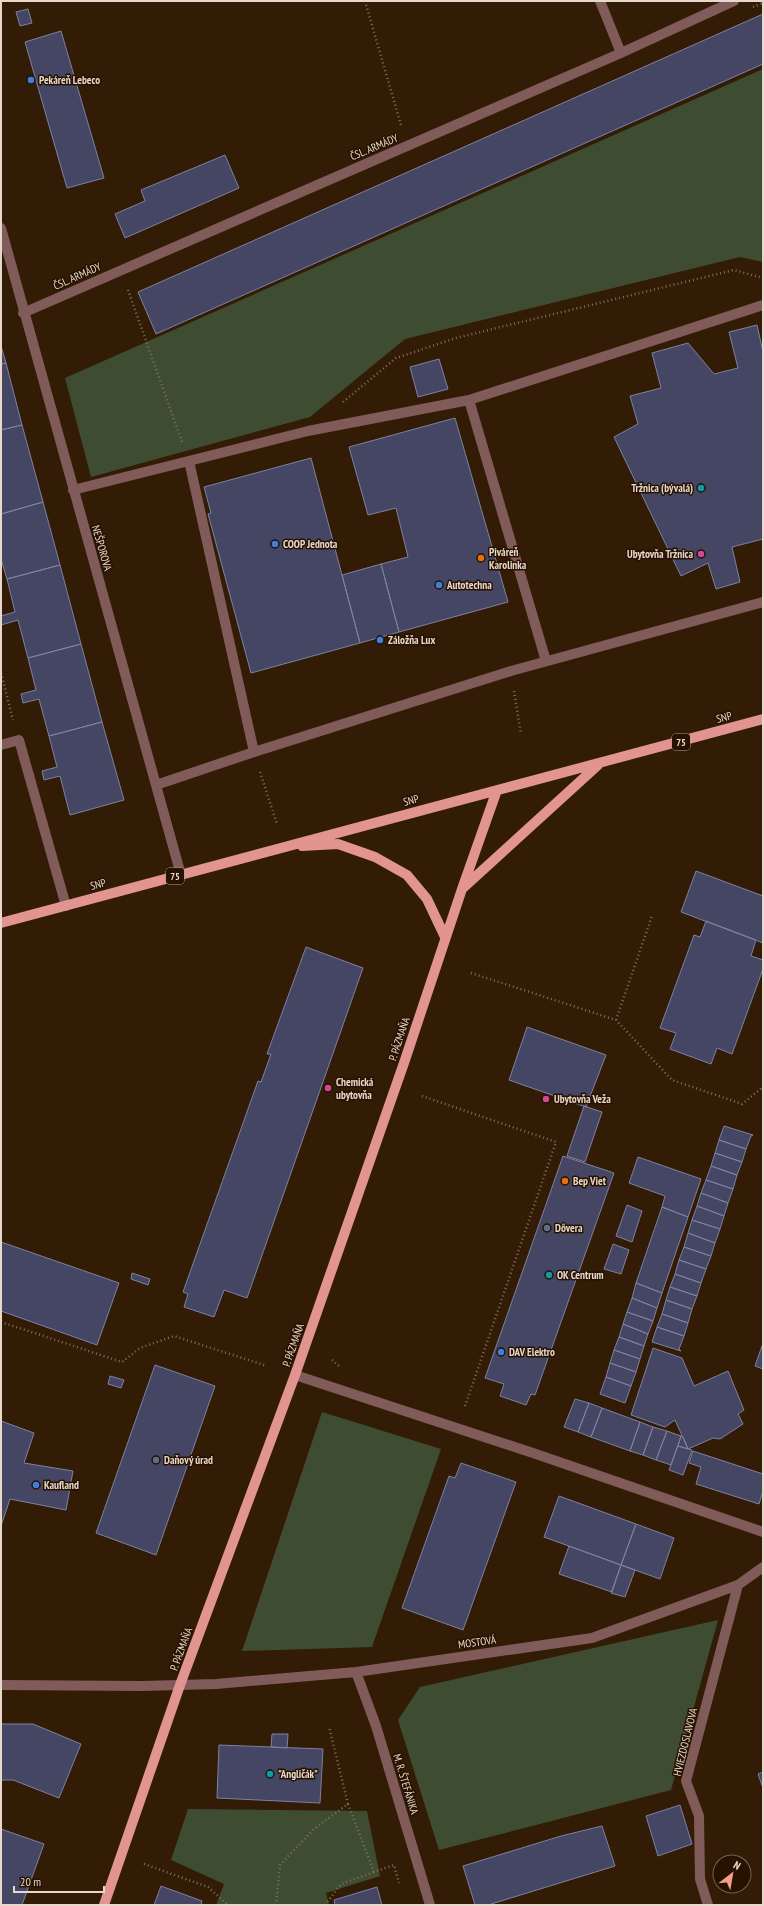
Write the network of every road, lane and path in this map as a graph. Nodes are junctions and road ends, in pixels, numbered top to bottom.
1 (365, 1) edge
2 (600, 1) edge
3 (734, 1) edge
4 (763, 3) edge
5 (748, 9) dead end
6 (621, 53) junction
7 (407, 146) junction
8 (1, 228) edge
9 (763, 278) edge
10 (128, 288) dead end
11 (763, 305) edge
12 (23, 313) junction
13 (469, 400) junction
14 (338, 406) dead end
15 (189, 461) junction
16 (73, 490) junction
17 (763, 602) edge
18 (546, 661) junction
19 (511, 671) junction
20 (1, 672) edge
21 (763, 719) edge
22 (521, 734) dead end
23 (19, 740) junction
24 (1, 745) edge
25 (254, 752) junction
26 (598, 764) junction
27 (156, 785) junction
28 (497, 790) junction
29 (277, 824) dead end
30 (284, 846) junction
31 (181, 875) junction
32 (462, 889) junction
33 (66, 906) junction
34 (652, 916) dead end
35 (1, 923) edge
36 (445, 937) junction
37 (471, 973) dead end
38 (616, 1020) junction
39 (763, 1087) edge
40 (422, 1096) dead end
41 (1, 1322) edge
42 (267, 1366) dead end
43 (295, 1375) junction
44 (464, 1409) dead end
45 (763, 1532) edge
46 (763, 1567) edge
47 (738, 1585) junction
48 (356, 1672) junction
49 (180, 1685) junction
50 (1, 1686) edge
51 (328, 1727) dead end
52 (348, 1804) junction
53 (144, 1864) dead end
54 (374, 1872) junction
55 (400, 1885) dead end
56 (104, 1905) edge
57 (228, 1905) edge
58 (276, 1905) edge
59 (325, 1905) edge
60 (430, 1905) edge
61 (708, 1905) edge

1 - 7 path
2 - 6 street
3 - 6 street, ČSL. ARMÁDY
4 - 5 path
6 - 7 street, ČSL. ARMÁDY
7 - 12 street, ČSL. ARMÁDY
8 - 12 street, NEŠPOROVA
9 - 14 path
10 - 15 path
11 - 13 street
12 - 16 street, NEŠPOROVA
13 - 15 street
13 - 18 street
15 - 16 street
15 - 25 street
16 - 27 street, NEŠPOROVA
17 - 18 street
18 - 19 street
19 - 22 path
19 - 25 street
20 - 23 path
21 - 26 main road, SNP / 75
23 - 24 street
23 - 33 street
25 - 27 street
25 - 29 path
26 - 28 main road, SNP / 75
26 - 32 main road
27 - 31 street, NEŠPOROVA
28 - 30 main road, SNP / 75
28 - 32 main road, P. PÁZMAŇA
30 - 31 main road, SNP / 75
30 - 36 main road
31 - 33 main road, SNP / 75
32 - 36 main road, P. PÁZMAŇA
33 - 35 main road, SNP / 75
34 - 38 path
36 - 43 main road, P. PÁZMAŇA
37 - 38 path
38 - 39 path
40 - 44 path
41 - 42 path
43 - 45 street
43 - 49 main road, P. PÁZMAŇA
46 - 47 street, MOSTOVÁ
47 - 48 street, MOSTOVÁ
47 - 61 street, HVIEZDOSLAVOVA
48 - 49 street, MOSTOVÁ
48 - 60 street, M. R. ŠTEFÁNIKA
49 - 50 street, MOSTOVÁ
49 - 56 main road, P. PÁZMAŇA
51 - 52 path
52 - 54 path
52 - 58 path
53 - 57 path
54 - 55 path
54 - 59 path

